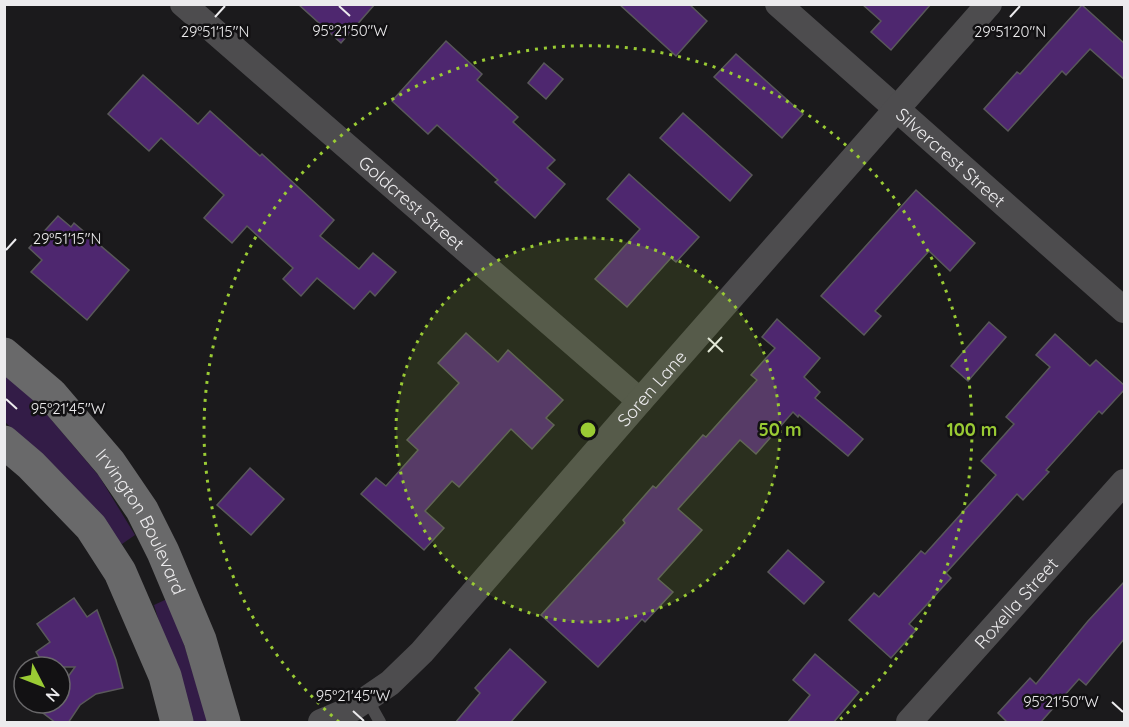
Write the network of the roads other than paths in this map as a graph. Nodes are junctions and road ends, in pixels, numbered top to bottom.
1 (183, 4) edge
2 (778, 4) edge
3 (989, 4) edge
4 (898, 109) junction
5 (1125, 310) edge
6 (4, 354) edge
7 (640, 401) junction
8 (4, 442) edge
9 (1125, 482) edge
10 (163, 552) junction
11 (120, 572) junction
12 (367, 699) junction
13 (177, 723) edge
14 (225, 723) edge
15 (321, 723) edge
16 (380, 723) edge
17 (909, 723) edge

1 - 7 street, Goldcrest Street
2 - 4 street, Silvercrest Street
3 - 4 street, Soren Lane
4 - 5 street, Silvercrest Street
4 - 7 street, Soren Lane
6 - 10 main road, Irvington Boulevard
7 - 12 street, Soren Lane
8 - 11 main road
9 - 17 street, Roxella Street
10 - 11 main road
10 - 14 main road, Irvington Boulevard
11 - 13 main road
12 - 15 street, Soren Lane
12 - 16 lane

